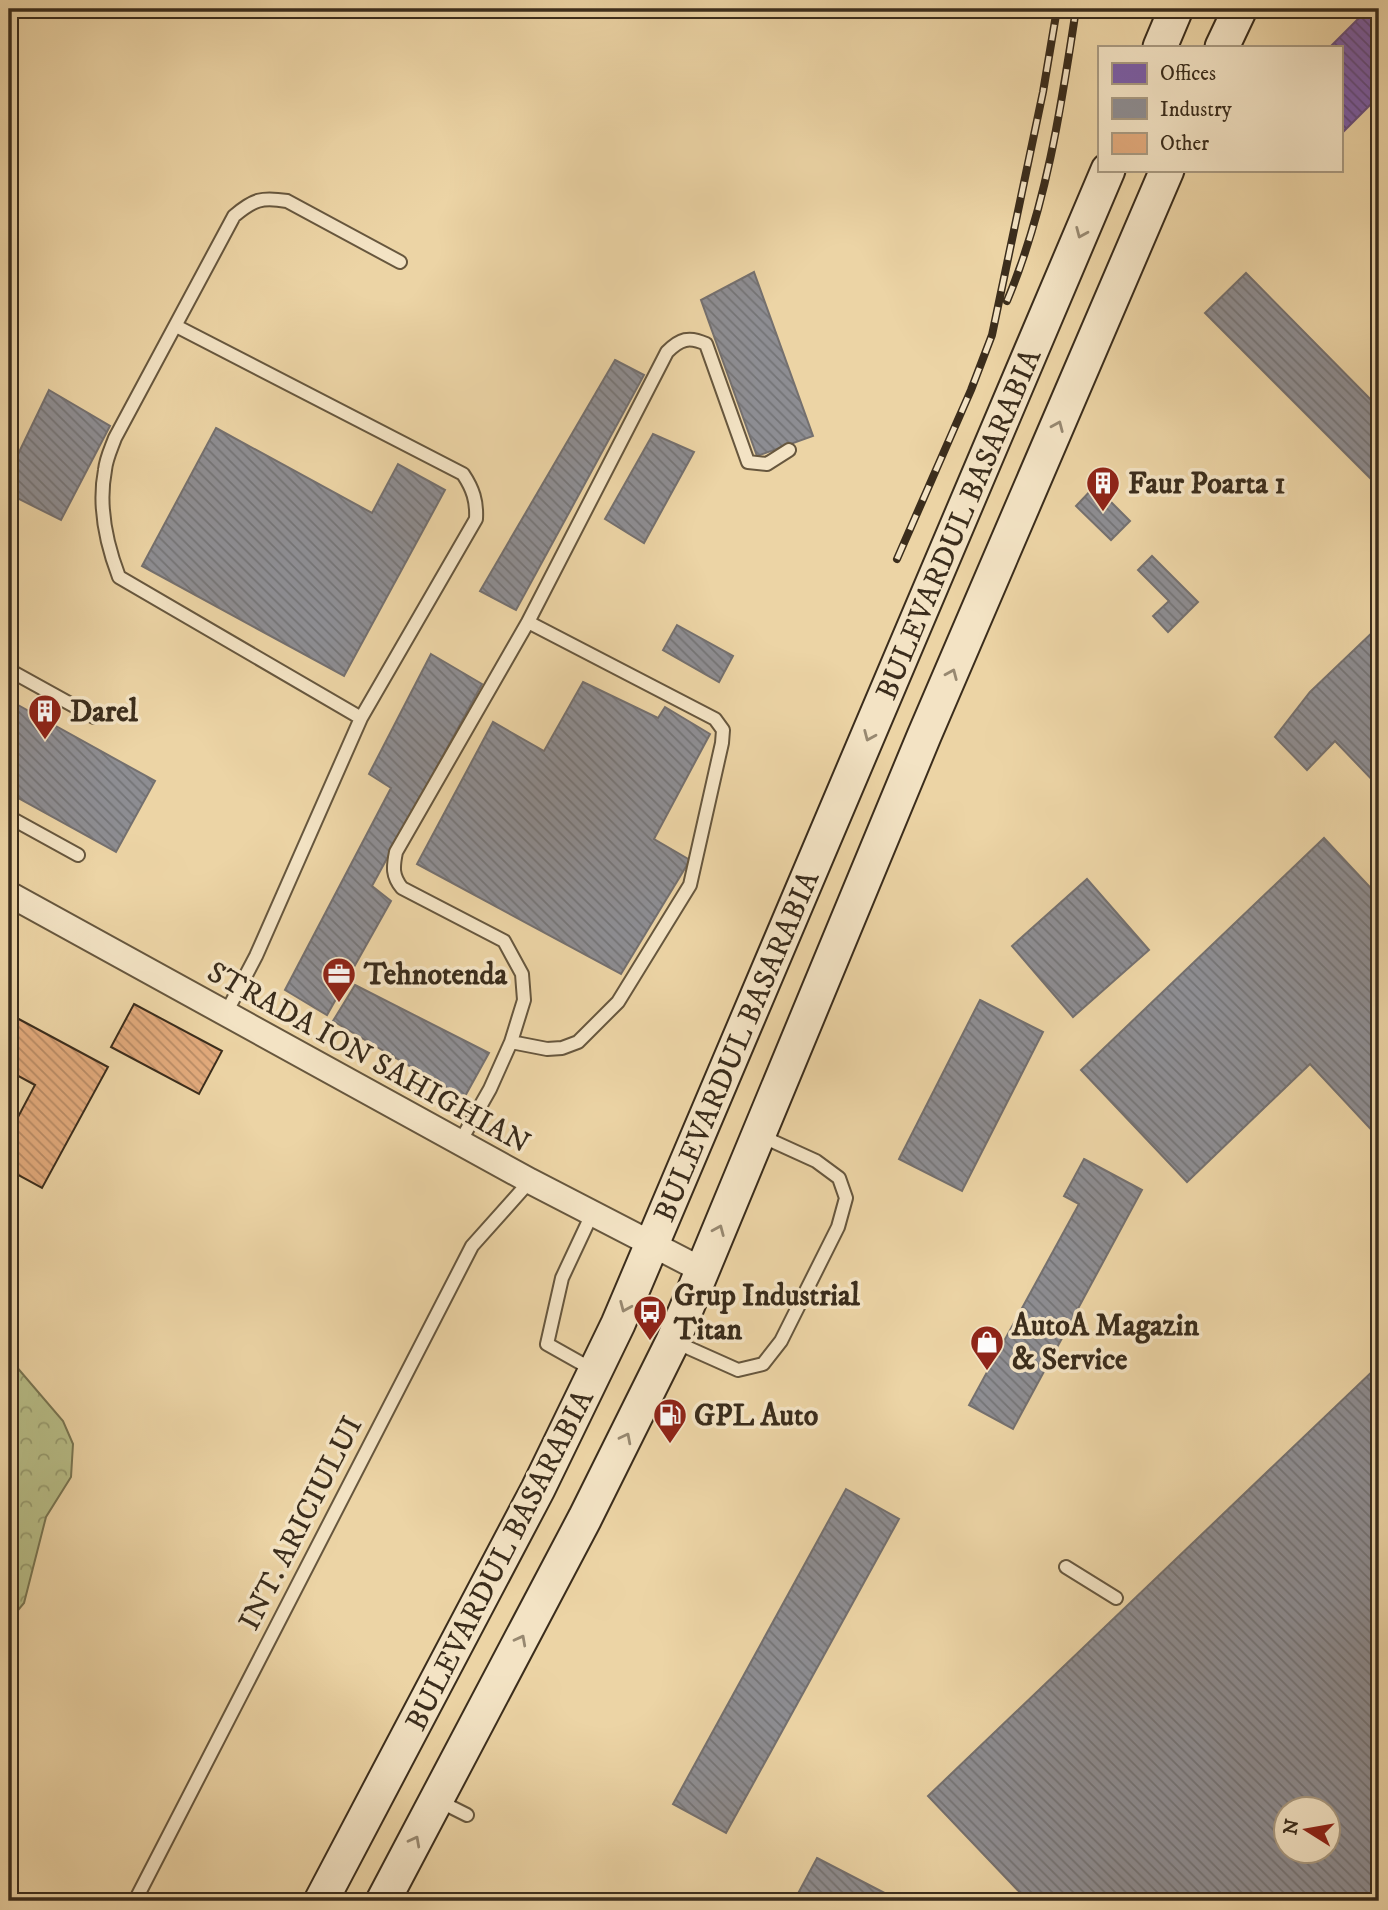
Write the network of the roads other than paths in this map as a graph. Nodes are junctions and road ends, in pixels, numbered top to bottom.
1 (1176, 9) edge
2 (1240, 9) edge
3 (1160, 46) edge
4 (1222, 46) edge
5 (1107, 172) edge
6 (1166, 172) edge
7 (400, 262) dead end
8 (176, 326) junction
9 (789, 450) dead end
10 (528, 622) junction
11 (9, 670) edge
12 (94, 717) dead end
13 (361, 718) junction
14 (9, 817) edge
15 (79, 855) dead end
16 (9, 894) edge
17 (226, 1013) junction
18 (511, 1042) junction
19 (758, 1135) junction
20 (460, 1142) junction
21 (530, 1181) junction
22 (592, 1214) junction
23 (652, 1244) junction
24 (702, 1270) junction
25 (673, 1341) junction
26 (596, 1371) junction
27 (1066, 1567) dead end
28 (1116, 1598) dead end
29 (437, 1800) junction
30 (467, 1815) dead end
31 (135, 1901) edge
32 (321, 1901) edge
33 (383, 1901) edge

1 - 3 main road
2 - 4 main road
5 -> 23 main road, BULEVARDUL BASARABIA
19 -> 6 main road, BULEVARDUL BASARABIA
7 - 8 lane
8 - 13 lane
8 - 13 lane
9 - 10 lane
10 - 18 lane
10 - 18 lane
11 - 12 lane
13 - 17 lane
14 - 15 lane
16 - 17 street, STRADA ION SAHIGHIAN
17 - 20 street, STRADA ION SAHIGHIAN
18 - 20 lane
24 -> 19 main road, BULEVARDUL BASARABIA
19 - 25 lane
20 - 21 street, STRADA ION SAHIGHIAN
21 - 22 street, STRADA ION SAHIGHIAN
21 - 31 lane, INT. ARICIULUI
22 - 23 street, STRADA ION SAHIGHIAN
22 - 26 lane
23 - 24 street, STRADA ION SAHIGHIAN
23 -> 26 main road, BULEVARDUL BASARABIA
24 - 25 main road, BULEVARDUL BASARABIA
29 -> 25 main road, BULEVARDUL BASARABIA
26 - 32 main road, BULEVARDUL BASARABIA
27 - 28 lane
29 - 30 lane
33 -> 29 main road, BULEVARDUL BASARABIA

